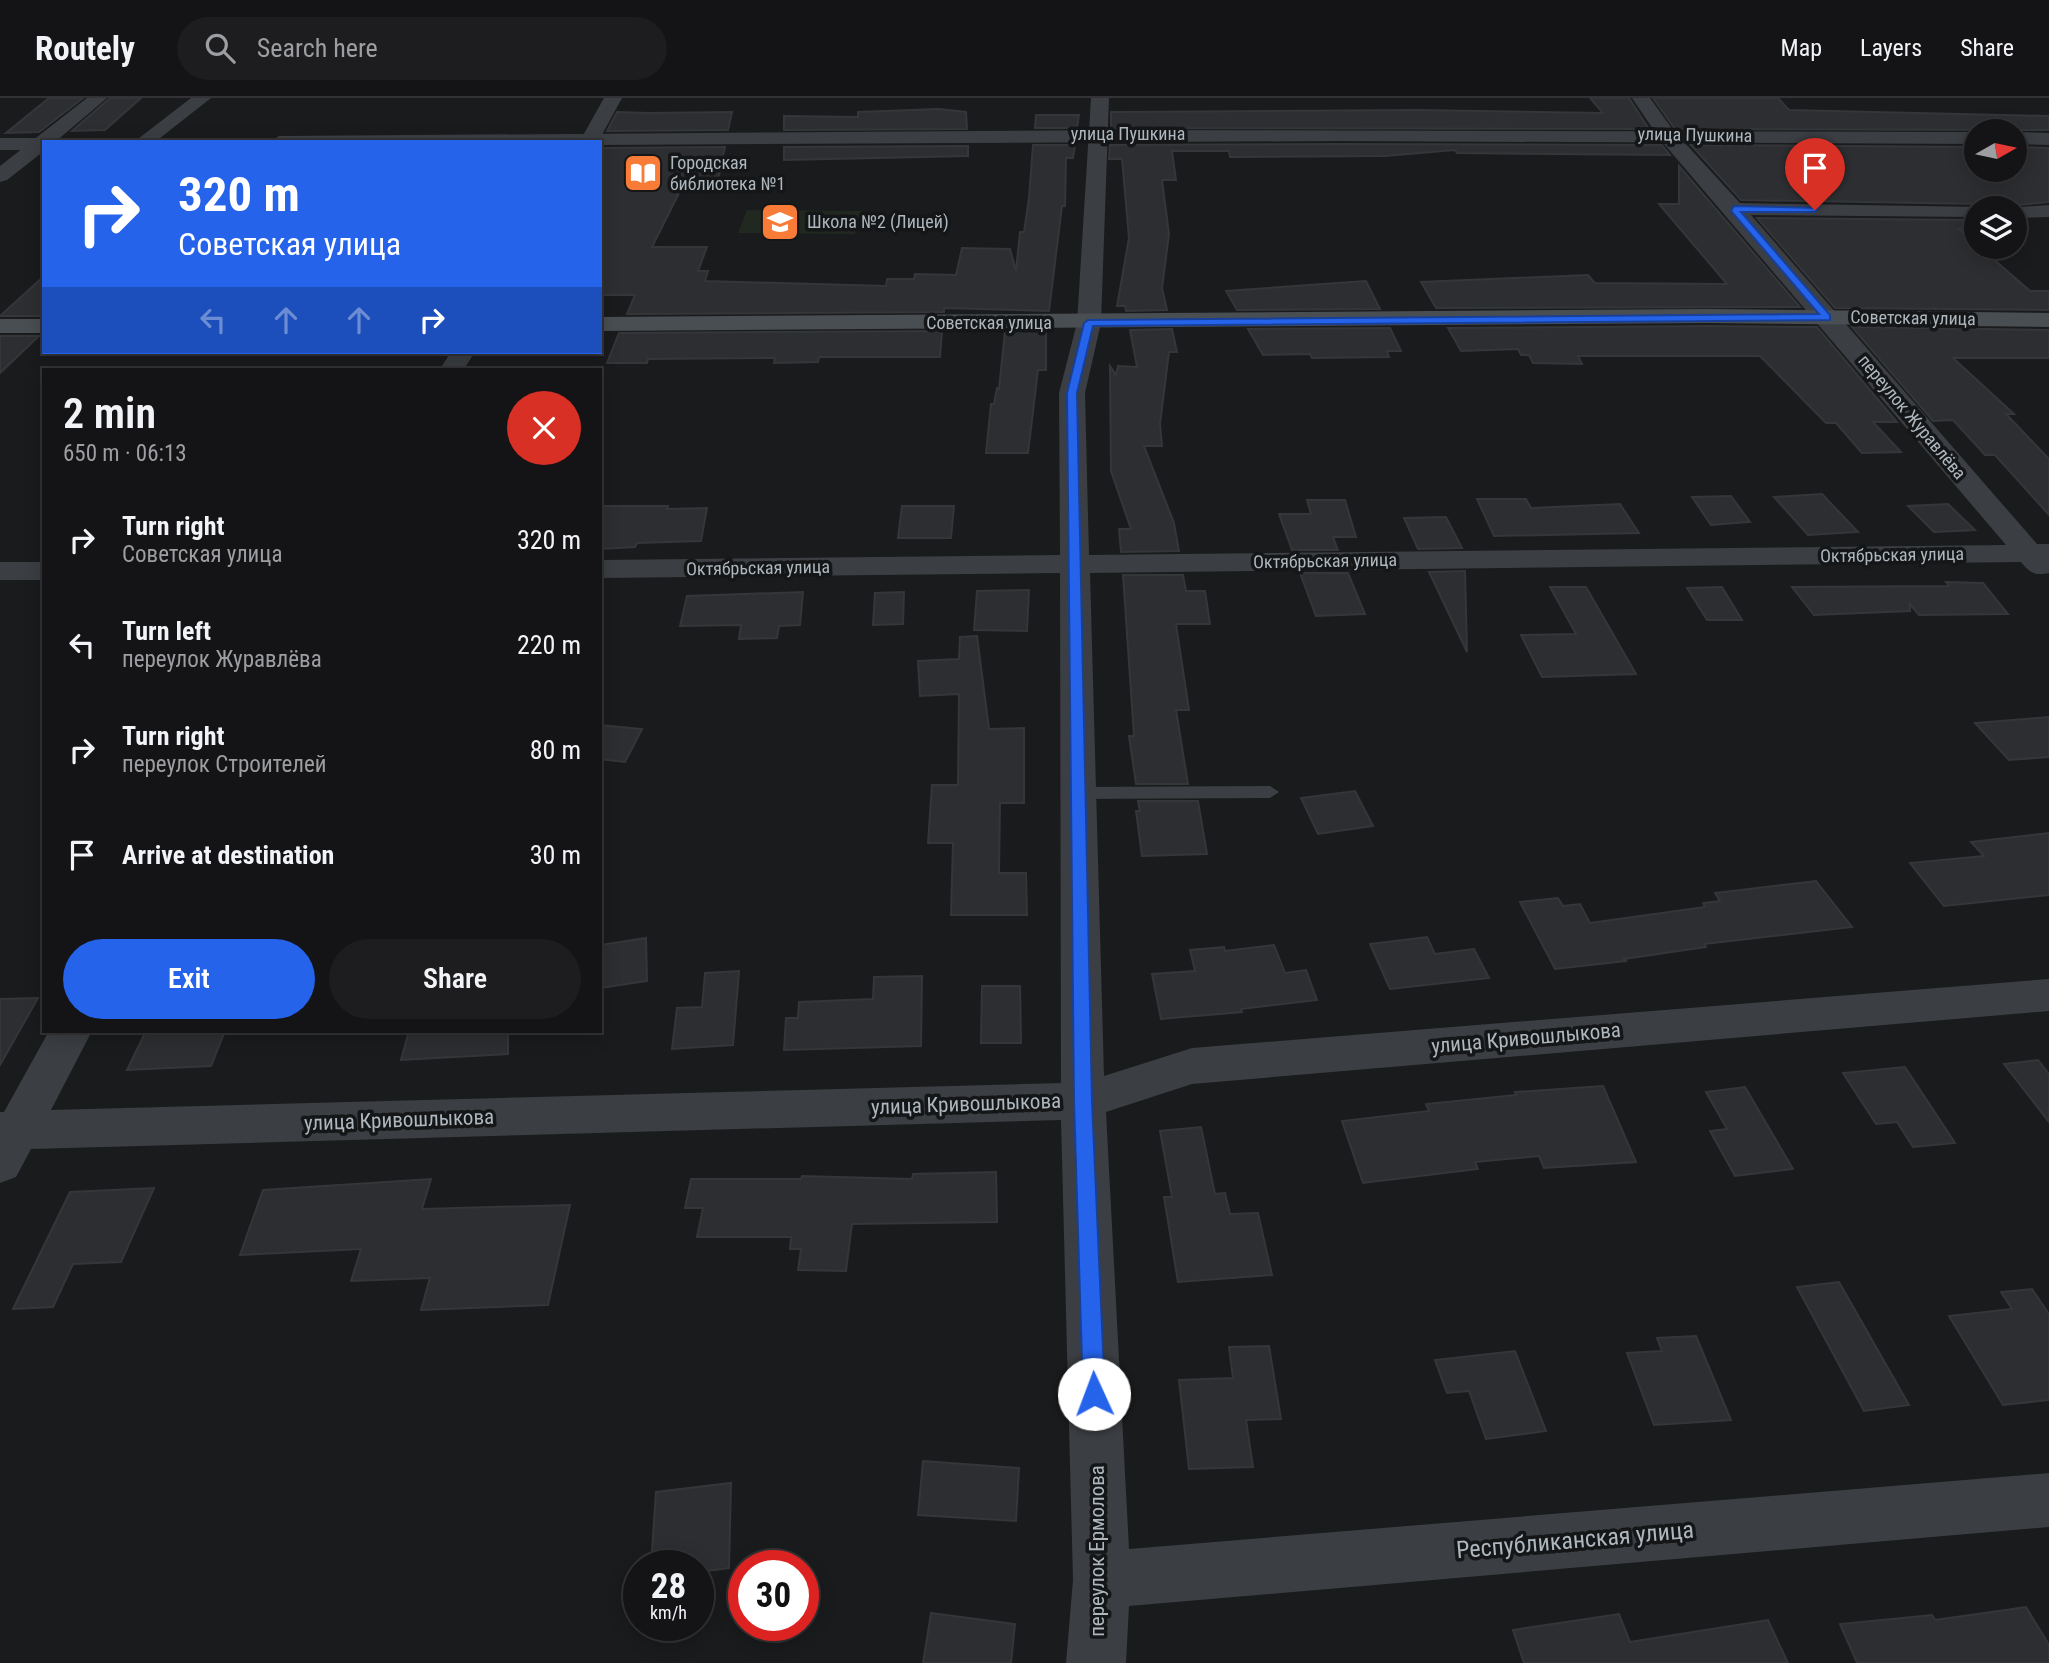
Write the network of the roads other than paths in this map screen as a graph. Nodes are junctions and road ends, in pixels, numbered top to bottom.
1 (98, 98) edge
2 (202, 98) edge
3 (613, 98) edge
4 (1641, 98) edge
5 (1099, 116) edge
6 (1666, 134) junction
7 (1964, 138) edge
8 (2027, 138) edge
9 (590, 139) junction
10 (2049, 139) edge
11 (47, 140) edge
12 (146, 140) edge
13 (554, 140) edge
14 (0, 144) edge
15 (42, 144) edge
16 (0, 176) edge
17 (1734, 209) junction
18 (1964, 211) edge
19 (2049, 211) edge
20 (2027, 212) edge
21 (1827, 317) junction
22 (2049, 320) edge
23 (1088, 323) junction
24 (602, 324) edge
25 (0, 326) edge
26 (42, 326) edge
27 (2039, 553) edge
28 (1075, 564) junction
29 (602, 569) edge
30 (0, 571) edge
31 (42, 571) edge
32 (2049, 575) edge
33 (1270, 792) dead end
34 (1079, 793) junction
35 (2049, 995) edge
36 (70, 1033) edge
37 (1083, 1101) junction
38 (6, 1142) edge
39 (2049, 1500) edge
40 (1102, 1580) junction
41 (1096, 1663) edge

1 - 11 street
2 - 12 street
3 - 9 street
4 - 6 street, переулок Журавлёва
5 - 6 street, улица Пушкина
5 - 9 street, улица Пушкина
5 - 23 street, переулок Ермолова
6 - 7 street, улица Пушкина
6 - 17 street, переулок Журавлёва
8 - 10 street
9 - 13 street, улица Пушкина
14 - 15 street
15 - 16 street
17 - 18 street
17 - 21 street, переулок Журавлёва
19 - 20 street
21 - 22 main road, Советская улица
21 - 23 main road, Советская улица
21 - 27 street, переулок Журавлёва
23 - 24 main road, Советская улица
23 - 28 street, переулок Ермолова
25 - 26 main road
27 - 28 street, Октябрьская улица
27 - 32 street, переулок Журавлёва
28 - 29 street, Октябрьская улица
28 - 34 street, переулок Ермолова
30 - 31 street
33 - 34 lane
34 - 37 street, переулок Ермолова
35 - 37 street, улица Кривошлыкова
36 - 38 street
37 - 38 street, улица Кривошлыкова
37 - 40 street, переулок Ермолова
39 - 40 street, Республиканская улица
40 - 41 street, переулок Ермолова

